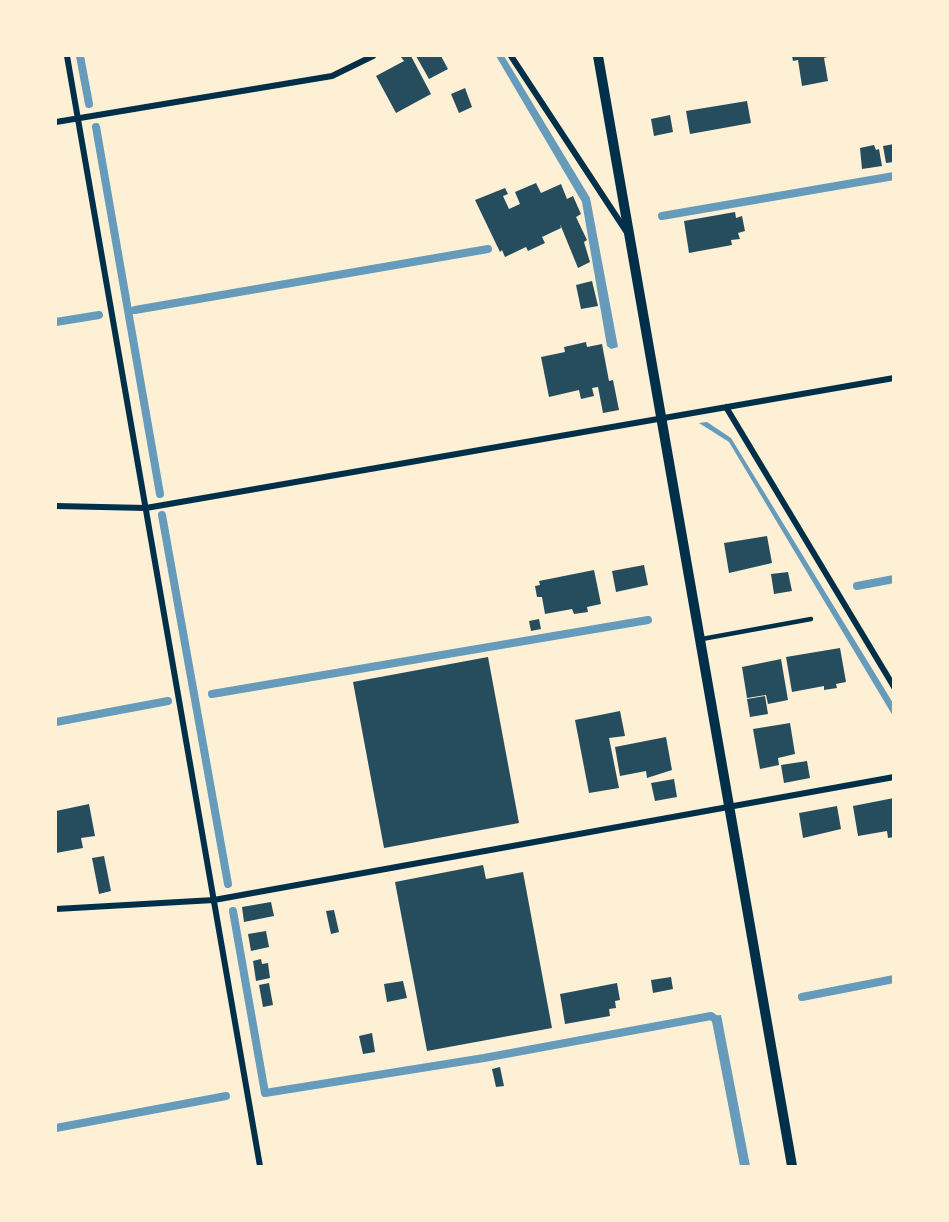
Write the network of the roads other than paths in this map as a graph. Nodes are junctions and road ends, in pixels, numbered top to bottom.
1 (67, 56) edge
2 (373, 56) edge
3 (511, 56) edge
4 (598, 56) edge
5 (78, 118) junction
6 (56, 122) edge
7 (630, 237) junction
8 (894, 378) edge
9 (726, 407) junction
10 (662, 418) junction
11 (56, 506) edge
12 (146, 508) junction
13 (811, 620) dead end
14 (700, 639) junction
15 (894, 687) edge
16 (894, 777) edge
17 (729, 806) junction
18 (214, 900) junction
19 (56, 909) edge
20 (260, 1167) edge
21 (792, 1167) edge

1 - 5 street
2 - 5 street
3 - 7 street
4 - 7 street
5 - 6 street
5 - 12 street
7 - 10 street
8 - 9 street
9 - 10 street
9 - 15 street
10 - 12 street
10 - 14 street
11 - 12 street
12 - 18 street
13 - 14 lane
14 - 17 street
16 - 17 street
17 - 18 street
17 - 21 street
18 - 19 street
18 - 20 street

